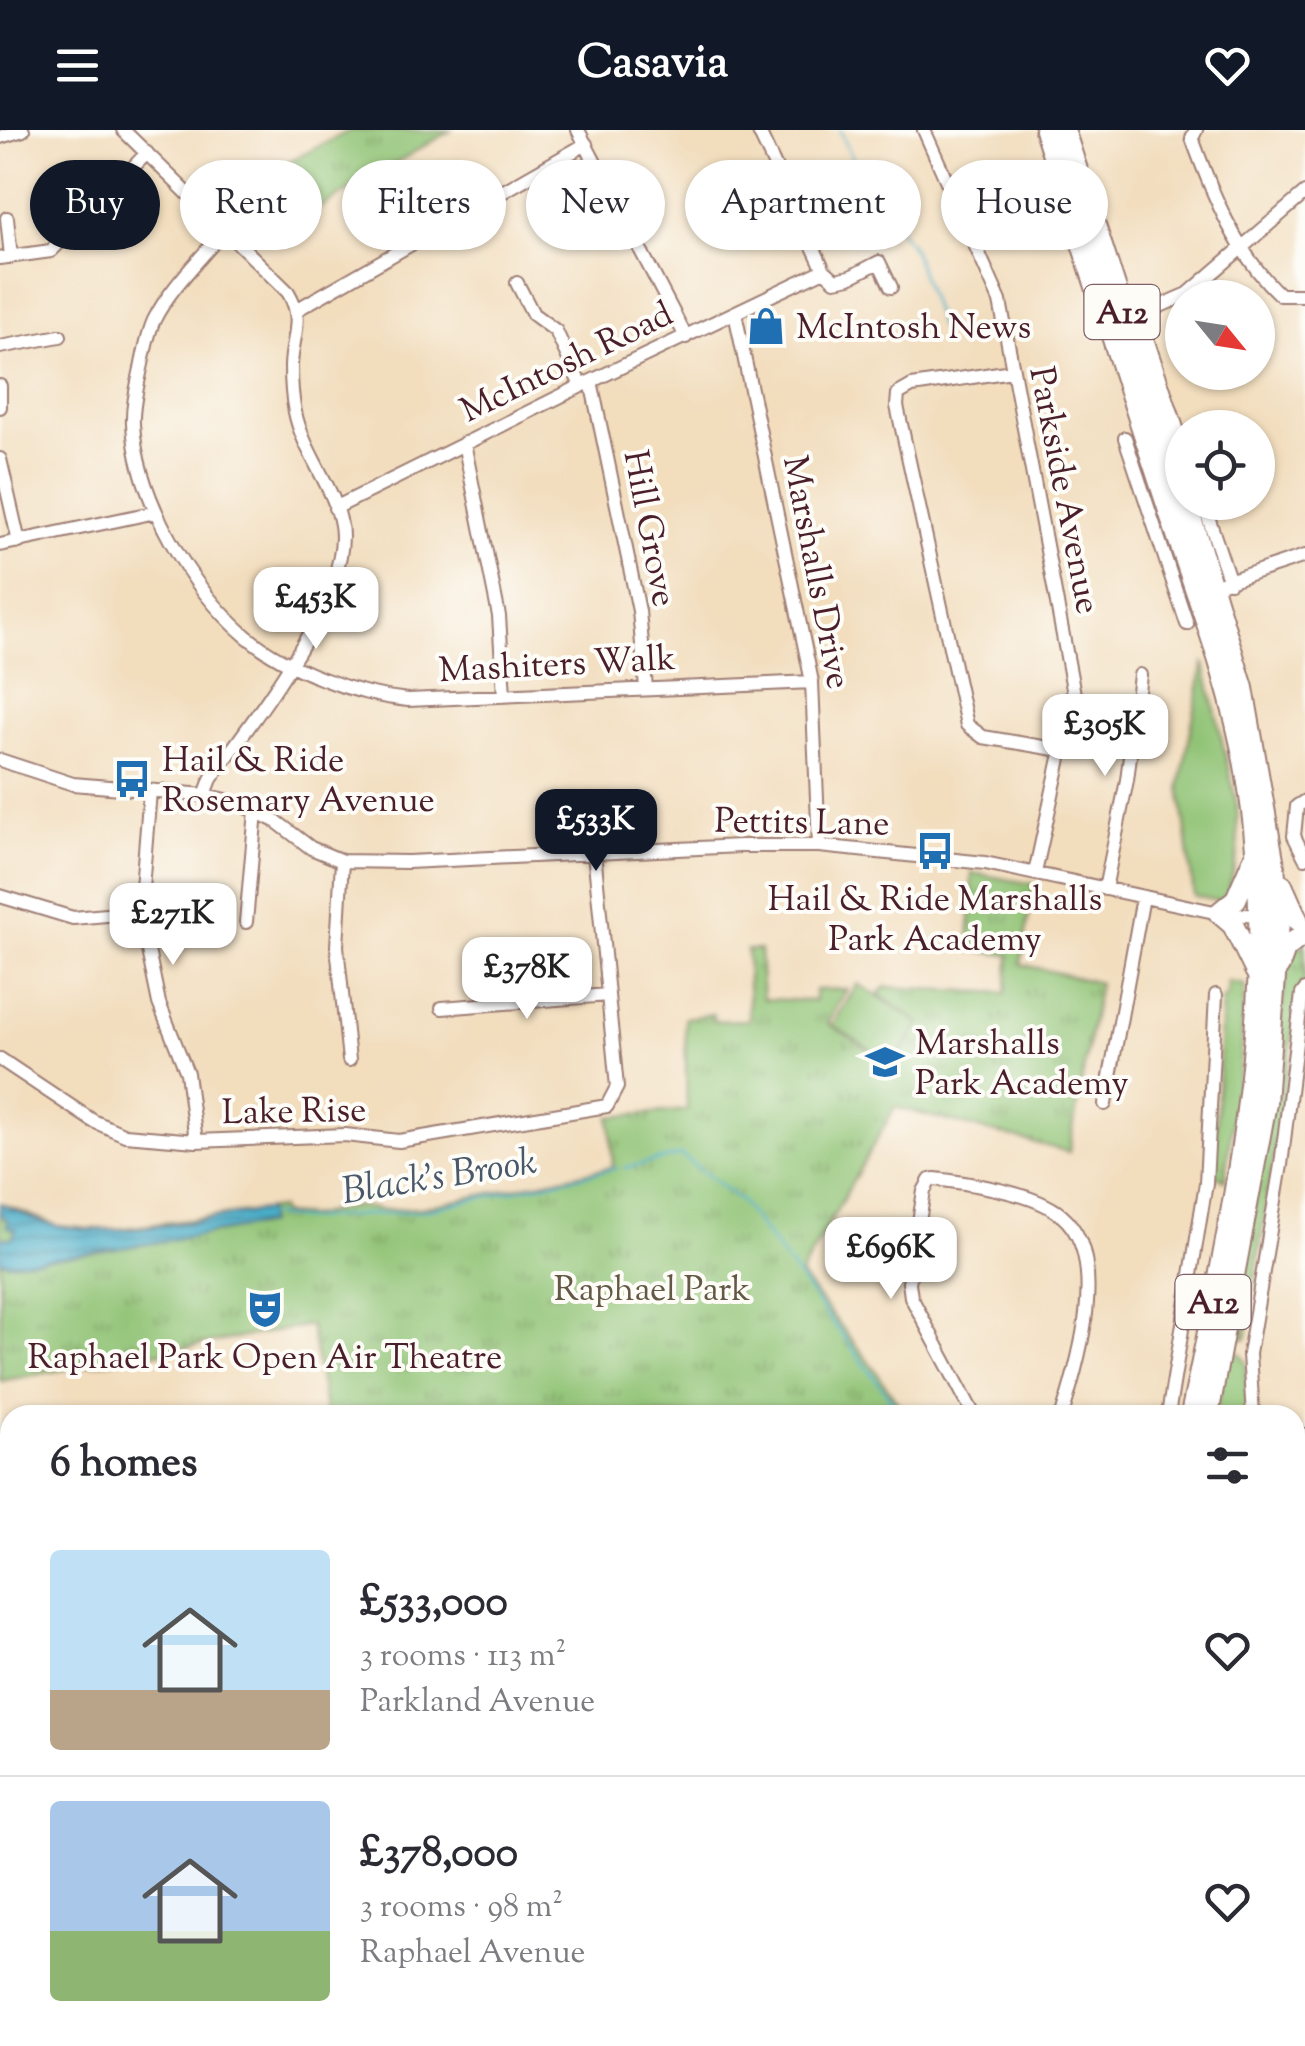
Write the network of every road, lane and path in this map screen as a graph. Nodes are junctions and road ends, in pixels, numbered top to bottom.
1 (23, 130) edge
2 (123, 130) edge
3 (578, 130) edge
4 (758, 130) edge
5 (924, 130) edge
6 (1045, 130) edge
7 (1064, 130) edge
8 (1196, 130) edge
9 (0, 137) edge
10 (586, 144) junction
11 (147, 153) junction
12 (180, 185) edge
13 (1305, 193) edge
14 (7, 218) dead end
15 (1244, 249) junction
16 (208, 250) edge
17 (246, 250) edge
18 (6, 257) edge
19 (824, 270) junction
20 (517, 283) dead end
21 (891, 287) dead end
22 (1305, 294) edge
23 (298, 309) junction
24 (736, 312) junction
25 (60, 336) dead end
26 (686, 337) junction
27 (0, 347) edge
28 (1012, 371) junction
29 (586, 383) junction
30 (0, 386) edge
31 (0, 407) edge
32 (1171, 410) edge
33 (1125, 438) dead end
34 (1165, 441) edge
35 (464, 443) junction
36 (0, 459) edge
37 (1142, 459) junction
38 (335, 508) junction
39 (156, 512) junction
40 (1190, 520) edge
41 (1203, 520) edge
42 (20, 542) junction
43 (0, 545) edge
44 (1305, 556) edge
45 (1204, 589) junction
46 (1187, 624) dead end
47 (290, 666) junction
48 (1140, 676) dead end
49 (812, 682) junction
50 (646, 688) junction
51 (504, 695) junction
52 (1061, 750) junction
53 (0, 760) edge
54 (150, 791) junction
55 (205, 795) junction
56 (1305, 800) edge
57 (256, 811) junction
58 (1298, 830) edge
59 (819, 846) junction
60 (594, 852) junction
61 (1305, 858) edge
62 (1264, 860) junction
63 (342, 861) junction
64 (1035, 873) junction
65 (1105, 890) junction
66 (0, 896) edge
67 (1143, 897) junction
68 (140, 912) junction
69 (1218, 913) junction
70 (246, 922) dead end
71 (1289, 922) edge
72 (1266, 978) junction
73 (1305, 990) edge
74 (608, 994) junction
75 (1216, 995) dead end
76 (442, 1008) dead end
77 (0, 1058) edge
78 (349, 1060) dead end
79 (1106, 1104) dead end
80 (196, 1141) junction
81 (1206, 1184) junction
82 (1233, 1188) junction
83 (1222, 1343) junction
84 (1249, 1354) junction
85 (969, 1405) edge
86 (1065, 1405) edge
87 (1170, 1405) edge
88 (1192, 1405) edge
89 (1210, 1405) edge
90 (1252, 1405) edge

1 - 9 street
2 - 11 street
3 - 10 street
4 - 19 street
5 - 28 street, Parkside Avenue
6 - 37 highway, A12
7 - 34 highway, A12
8 - 15 street
10 - 23 street
10 - 26 street
11 - 12 street
11 - 18 street
13 - 15 street
14 - 18 street
15 - 22 street
15 - 32 street
16 - 39 street, Mashiters Walk
17 - 23 street
19 - 21 street
19 - 24 street, McIntosh Road
20 - 29 street, Hill Grove
23 - 38 street
24 - 26 street, McIntosh Road
24 - 49 street, Marshalls Drive
25 - 27 street
26 - 29 street, McIntosh Road
28 - 52 street, Parkside Avenue
28 - 52 street
29 - 35 street, McIntosh Road
29 - 50 street, Hill Grove
30 - 31 street
33 - 37 street
35 - 38 street, McIntosh Road
35 - 51 street
36 - 42 street
37 - 45 highway, A12
38 - 47 street
39 - 42 street
39 - 47 street, Mashiters Walk
40 - 45 highway, A12
41 - 45 street
42 - 43 street
44 - 45 street
45 - 46 street
45 - 62 highway, A12
47 - 51 street, Mashiters Walk
47 - 55 street
48 - 65 street
49 - 50 street, Mashiters Walk
49 - 59 street, Marshalls Drive
50 - 51 street, Mashiters Walk
52 - 64 street, Parkside Avenue
53 - 54 street, Pettits Lane
54 - 55 street, Pettits Lane
54 - 68 street
55 - 57 street, Pettits Lane
56 - 58 street
57 - 63 street, Pettits Lane
57 - 70 street
58 - 61 street
59 - 60 street, Pettits Lane
59 - 64 street, Pettits Lane
60 - 63 street, Pettits Lane
60 - 74 street
62 - 69 highway
62 - 71 highway, A12
62 - 71 highway
63 - 78 street
64 - 65 street, Pettits Lane
65 - 67 street, Pettits Lane
66 - 68 street
67 - 69 street, Pettits Lane
67 - 79 street
68 - 80 street
69 - 71 street, Pettits Lane
69 - 72 highway
71 - 72 highway, A12
71 - 72 highway
72 - 82 highway, A12
72 - 83 highway, A12
73 - 84 street
74 - 76 street
74 - 80 street, Lake Rise
75 - 81 street
77 - 80 street, Lake Rise
81 - 82 street
81 - 87 street
82 - 88 highway, A12
83 - 84 street
83 - 89 highway, A12
84 - 90 street
85 - 86 street

